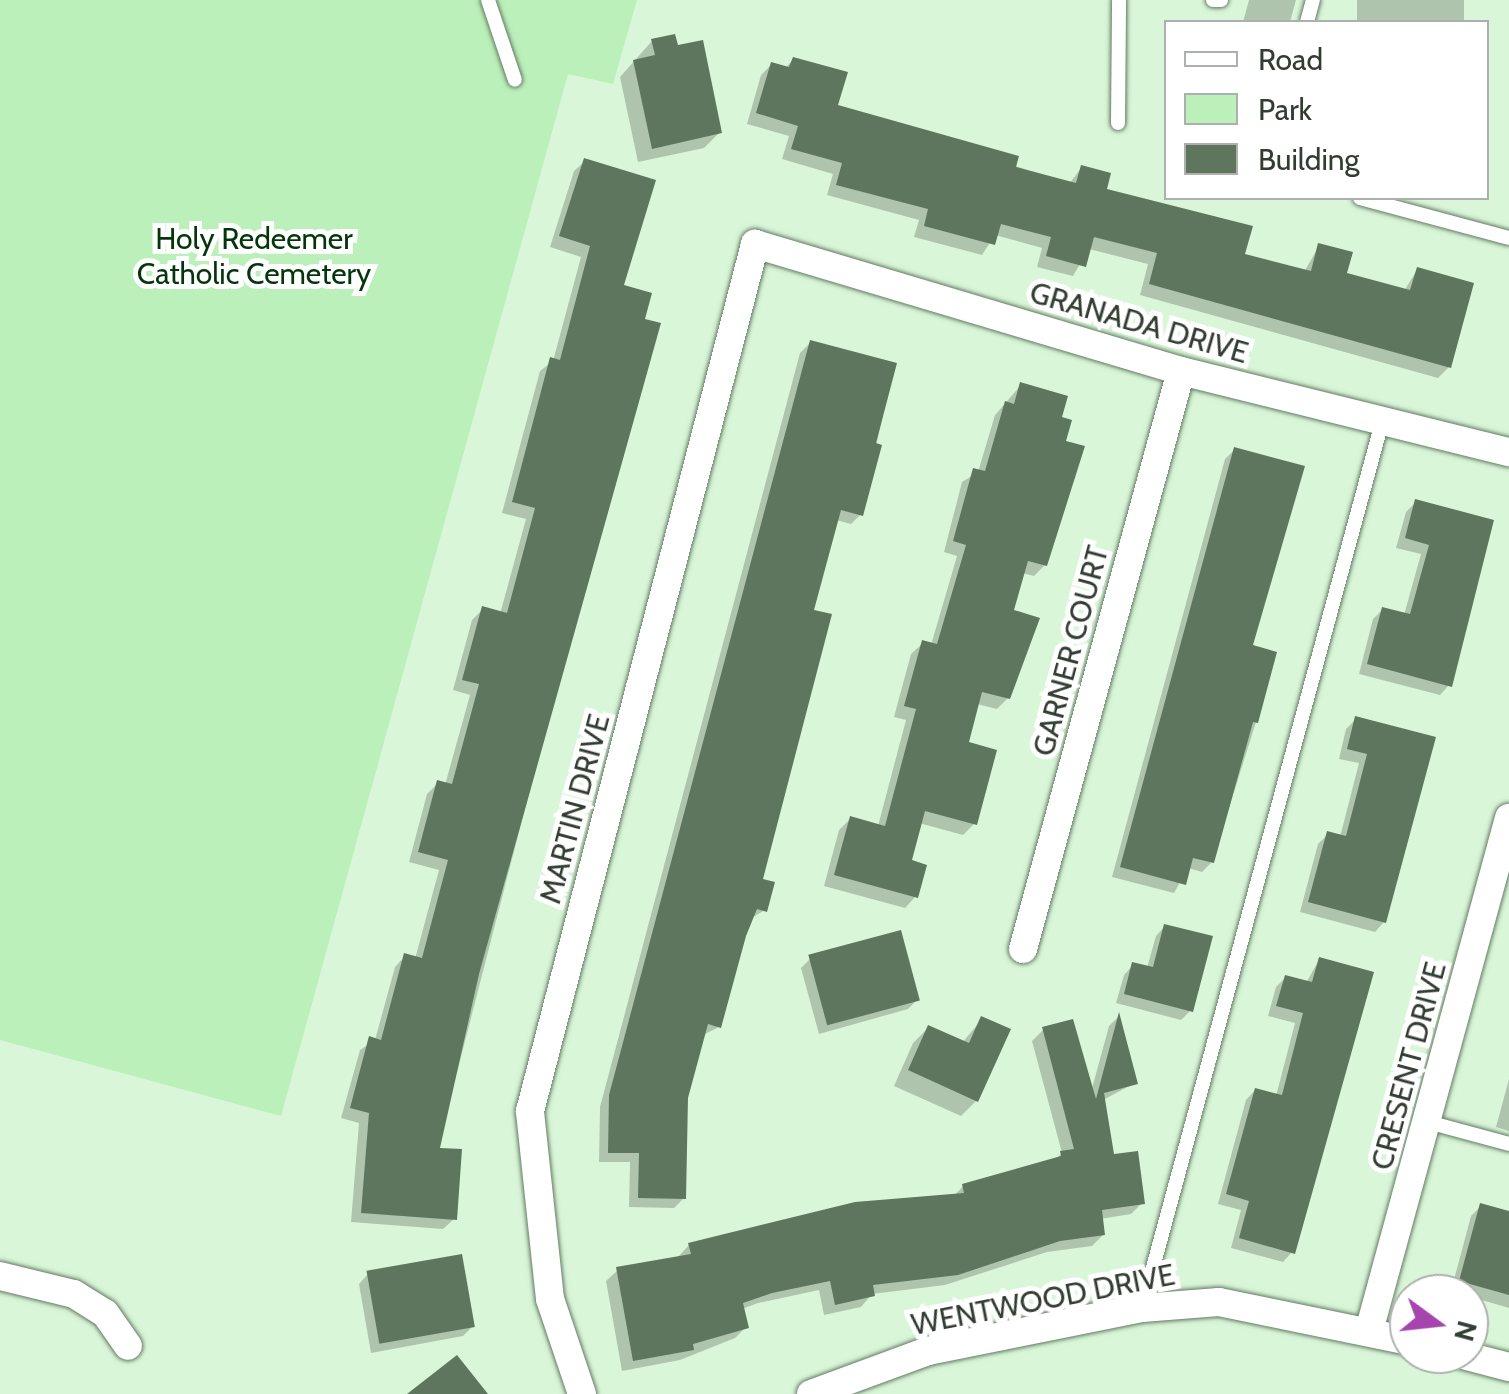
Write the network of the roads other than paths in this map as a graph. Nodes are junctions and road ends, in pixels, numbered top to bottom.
1 (488, 0) edge
2 (1119, 0) edge
3 (1213, 0) edge
4 (1222, 0) edge
5 (515, 80) dead end
6 (1118, 123) dead end
7 (1367, 200) edge
8 (1509, 238) edge
9 (755, 244) joint
10 (1181, 371) junction
11 (1382, 422) junction
12 (1509, 452) edge
13 (1509, 818) edge
14 (1023, 949) dead end
15 (1428, 1122) junction
16 (1509, 1144) edge
17 (0, 1277) edge
18 (1142, 1308) junction
19 (1369, 1330) junction
20 (1389, 1336) edge
21 (128, 1346) dead end
22 (582, 1394) edge
23 (812, 1394) edge

1 - 5 lane
2 - 6 lane
3 - 4 lane
7 - 8 lane
9 - 10 street, GRANADA DRIVE
9 - 22 street, MARTIN DRIVE
10 - 11 street, GRANADA DRIVE
10 - 14 street, GARNER COURT
11 - 12 street, GRANADA DRIVE
11 - 18 lane
13 - 15 street, CRESENT DRIVE
15 - 16 lane
15 - 19 street, CRESENT DRIVE
17 - 21 street
18 - 19 street, WENTWOOD DRIVE
18 - 23 street, WENTWOOD DRIVE
19 - 20 street, WENTWOOD DRIVE

